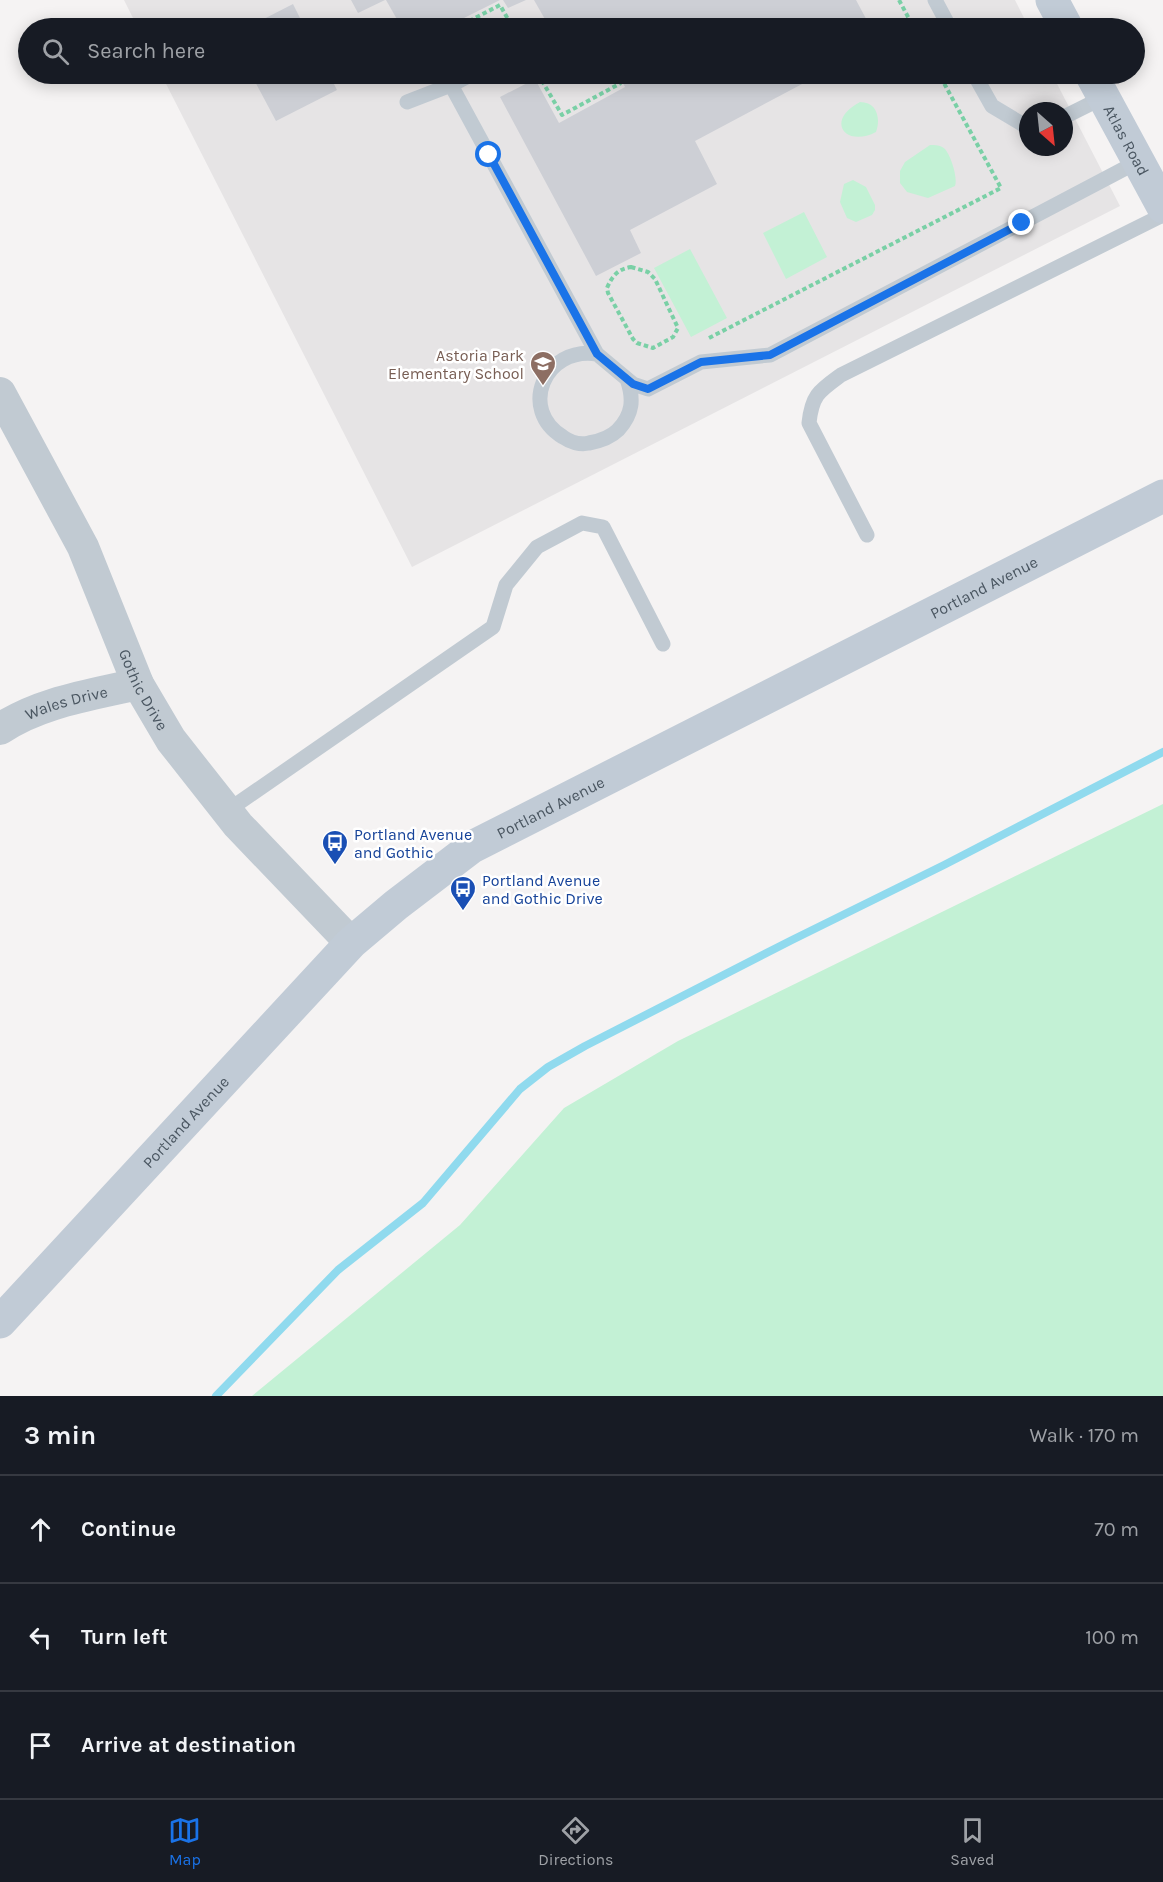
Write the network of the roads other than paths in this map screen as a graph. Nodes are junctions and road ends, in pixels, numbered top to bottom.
1 (934, 0) edge
2 (1052, 0) edge
3 (944, 18) edge
4 (1062, 18) edge
5 (980, 84) edge
6 (451, 85) joint
7 (1098, 85) edge
8 (407, 102) dead end
9 (1073, 109) edge
10 (1019, 122) edge
11 (1139, 162) junction
12 (1163, 207) edge
13 (1163, 215) edge
14 (597, 354) junction
15 (627, 379) junction
16 (0, 393) edge
17 (1163, 496) edge
18 (867, 535) dead end
19 (663, 644) dead end
20 (138, 684) junction
21 (0, 729) edge
22 (227, 811) junction
23 (351, 943) junction
24 (0, 1322) edge

1 - 3 lane
2 - 4 street
5 - 10 lane
6 - 8 lane
6 - 14 lane
7 - 9 lane
7 - 11 street, Atlas Road
11 - 12 street, Atlas Road
11 - 15 lane
13 - 18 lane
14 - 15 lane
14 - 15 lane
16 - 20 street, Gothic Drive
17 - 23 street, Portland Avenue
19 - 22 lane
20 - 21 street, Wales Drive
20 - 22 street, Gothic Drive
22 - 23 street, Gothic Drive
23 - 24 street, Portland Avenue

